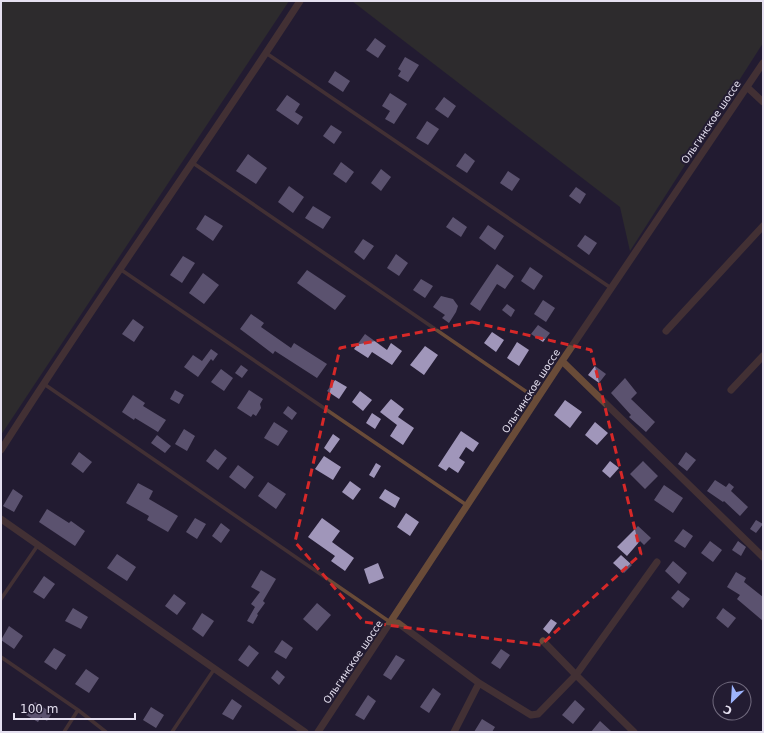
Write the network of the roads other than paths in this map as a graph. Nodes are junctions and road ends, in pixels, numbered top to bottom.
1 (300, 1) edge
2 (266, 53) junction
3 (763, 63) edge
4 (747, 87) junction
5 (763, 102) edge
6 (193, 164) junction
7 (763, 226) edge
8 (120, 269) junction
9 (611, 288) junction
10 (666, 331) dead end
11 (763, 356) edge
12 (562, 361) junction
13 (43, 384) junction
14 (731, 390) dead end
15 (537, 399) junction
16 (1, 450) edge
17 (468, 506) junction
18 (1, 519) edge
19 (38, 545) junction
20 (763, 557) edge
21 (657, 562) dead end
22 (1, 599) edge
23 (391, 623) junction
24 (542, 641) dead end
25 (1, 657) edge
26 (215, 668) junction
27 (576, 675) junction
28 (479, 683) junction
29 (78, 710) junction
30 (455, 731) edge
31 (64, 732) edge
32 (106, 732) edge
33 (172, 732) edge
34 (305, 732) edge
35 (318, 732) edge
36 (634, 732) edge

1 - 2 street
2 - 6 street
2 - 9 lane
3 - 4 street, Ольгинское шоссе
4 - 5 street
4 - 9 street, Ольгинское шоссе
6 - 8 street
6 - 15 lane
7 - 10 street
8 - 13 street
8 - 17 lane
9 - 12 street, Ольгинское шоссе
11 - 14 street
12 - 15 street, Ольгинское шоссе
12 - 20 street
13 - 16 street
13 - 23 lane
15 - 17 street, Ольгинское шоссе
17 - 23 street, Ольгинское шоссе
18 - 19 street
19 - 22 lane
19 - 26 street
21 - 27 street
23 - 28 street
23 - 35 street, Ольгинское шоссе
24 - 27 street
25 - 29 lane
26 - 33 lane
26 - 34 street
27 - 28 street
27 - 36 street
28 - 30 street
29 - 31 lane
29 - 32 lane

